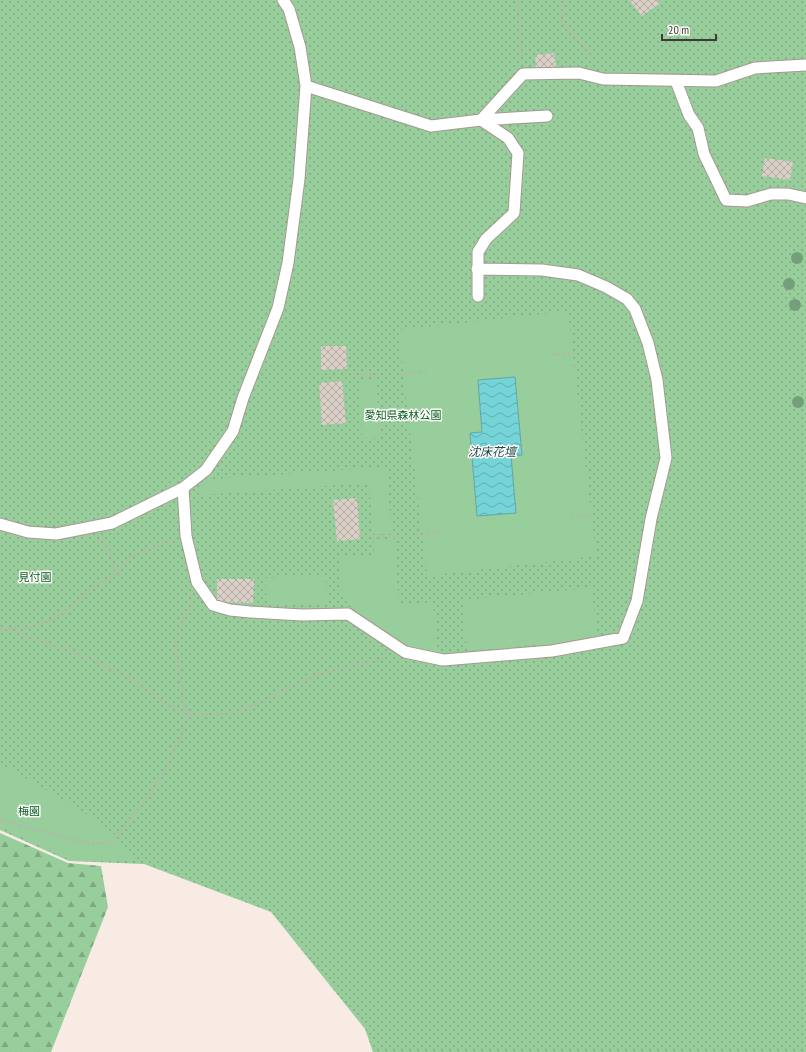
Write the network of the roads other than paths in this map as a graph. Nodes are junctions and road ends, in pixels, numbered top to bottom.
1 (283, 0) edge
2 (806, 65) edge
3 (676, 81) junction
4 (306, 86) junction
5 (547, 116) dead end
6 (481, 120) junction
7 (806, 198) edge
8 (477, 269) junction
9 (478, 296) dead end
10 (183, 488) junction
11 (0, 524) edge

1 - 4 lane
2 - 3 lane
3 - 6 lane
3 - 7 lane
4 - 6 lane
4 - 10 lane
5 - 6 lane
6 - 8 lane
8 - 9 lane
8 - 10 lane
10 - 11 lane

